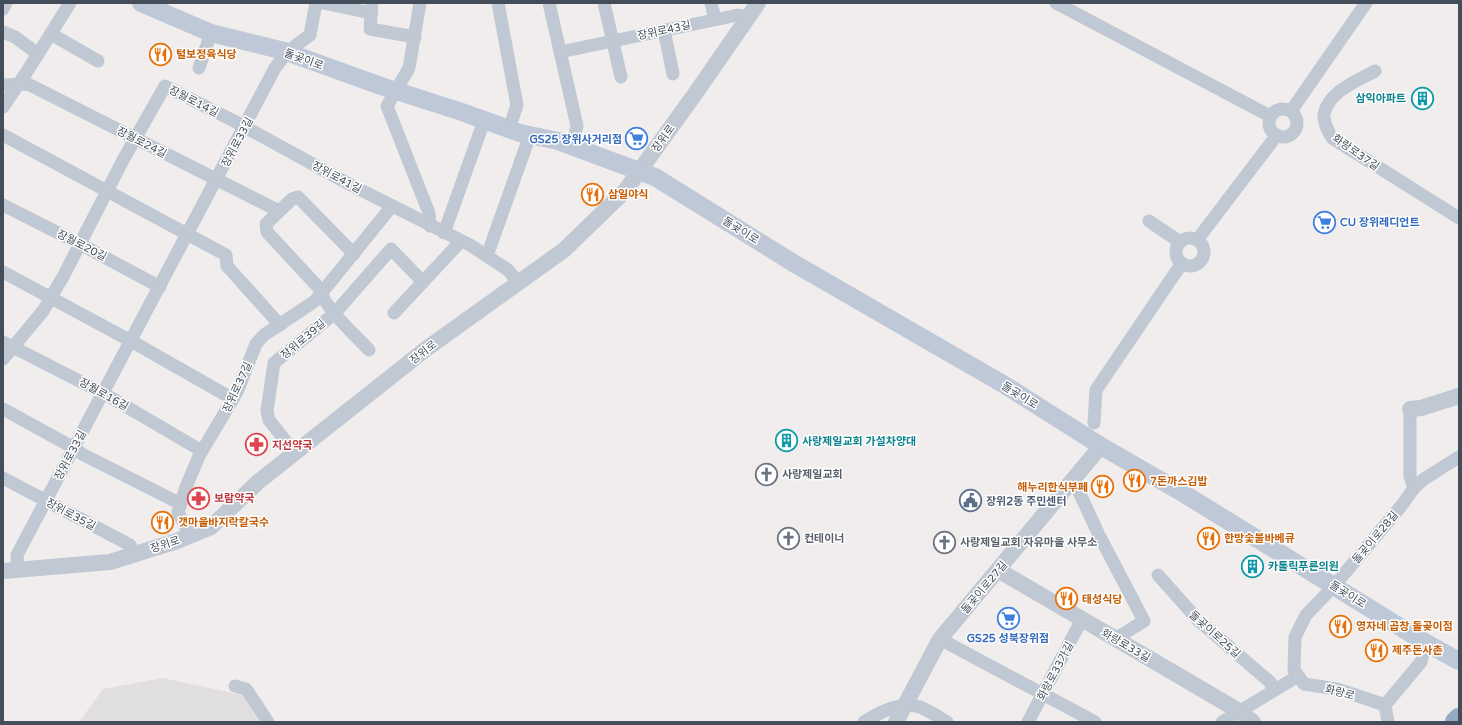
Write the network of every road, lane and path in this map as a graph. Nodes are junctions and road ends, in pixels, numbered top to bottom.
1 (6, 3) edge
2 (70, 3) edge
3 (141, 3) edge
4 (316, 3) edge
5 (323, 3) edge
6 (420, 3) edge
7 (498, 3) edge
8 (549, 3) edge
9 (604, 3) edge
10 (711, 3) edge
11 (758, 3) edge
12 (1056, 3) edge
13 (1366, 3) edge
14 (372, 8) edge
15 (3, 9) edge
16 (748, 17) junction
17 (715, 19) junction
18 (664, 30) junction
19 (3, 32) edge
20 (211, 33) junction
21 (51, 34) junction
22 (415, 37) junction
23 (613, 41) junction
24 (288, 52) junction
25 (560, 52) junction
26 (38, 54) junction
27 (98, 61) dead end
28 (199, 68) dead end
29 (1376, 71) dead end
30 (673, 74) dead end
31 (621, 77) dead end
32 (3, 85) edge
33 (18, 85) junction
34 (395, 91) junction
35 (3, 107) edge
36 (1290, 111) junction
37 (1270, 116) junction
38 (484, 120) junction
39 (244, 128) junction
40 (509, 129) junction
41 (3, 135) edge
42 (1277, 135) junction
43 (530, 136) junction
44 (135, 138) junction
45 (572, 146) junction
46 (640, 170) junction
47 (217, 179) junction
48 (106, 191) junction
49 (3, 206) edge
50 (392, 206) junction
51 (279, 211) junction
52 (1459, 218) edge
53 (1149, 221) dead end
54 (430, 226) junction
55 (444, 233) junction
56 (188, 234) junction
57 (1197, 240) junction
58 (461, 241) junction
59 (1180, 242) junction
60 (80, 244) junction
61 (354, 254) junction
62 (487, 256) junction
63 (1182, 263) junction
64 (3, 272) edge
65 (423, 282) junction
66 (518, 282) junction
67 (160, 287) junction
68 (321, 294) junction
69 (51, 298) junction
70 (394, 312) dead end
71 (335, 313) junction
72 (280, 325) junction
73 (131, 341) junction
74 (8, 345) edge
75 (369, 350) dead end
76 (3, 359) edge
77 (103, 393) junction
78 (1459, 396) edge
79 (233, 399) junction
80 (3, 409) edge
81 (1410, 409) joint
82 (1094, 423) dead end
83 (1101, 446) junction
84 (74, 448) junction
85 (202, 451) junction
86 (295, 453) junction
87 (1459, 457) edge
88 (3, 478) edge
89 (1073, 479) junction
90 (1414, 488) junction
91 (46, 501) junction
92 (181, 504) junction
93 (190, 536) junction
94 (136, 554) junction
95 (998, 570) junction
96 (10, 571) edge
97 (1158, 575) dead end
98 (1334, 586) junction
99 (1082, 619) junction
100 (940, 639) junction
101 (1115, 639) junction
102 (1426, 643) junction
103 (1459, 661) edge
104 (1298, 676) junction
105 (235, 686) dead end
106 (1274, 690) junction
107 (1043, 694) junction
108 (905, 704) junction
109 (1385, 705) junction
110 (1239, 711) junction
111 (1459, 719) edge
112 (268, 722) edge
113 (864, 722) edge
114 (896, 722) edge
115 (947, 722) edge
116 (1028, 722) edge
117 (1094, 722) edge
118 (1222, 722) edge
119 (1253, 722) edge
120 (1388, 722) edge
121 (1456, 722) edge

1 - 15 street
2 - 21 street
3 - 20 main road, 돌곶이로
4 - 24 street, 장위로33길
5 - 14 street
6 - 22 street
7 - 40 street
8 - 25 street
9 - 23 street
10 - 17 street
11 - 16 street, 장위로
12 - 37 street
13 - 36 street
14 - 22 street
16 - 17 street, 장위로43길
16 - 46 street, 장위로
17 - 18 street, 장위로43길
18 - 23 street, 장위로43길
18 - 30 street
19 - 26 street
20 - 24 main road, 돌곶이로
20 - 28 street
21 - 26 street
21 - 27 street
22 - 34 street
23 - 25 street, 장위로43길
23 - 31 street
24 - 34 main road, 돌곶이로
24 - 39 street, 장위로33길
25 - 45 street
26 - 33 street
29 - 52 street, 화랑로37길
32 - 33 street, 장월로24길
33 - 35 street
33 - 44 street, 장월로24길
34 - 38 main road, 돌곶이로
34 - 54 street
36 - 37 street
36 - 42 street
37 - 42 street
38 - 40 main road, 돌곶이로
38 - 55 street
39 - 44 street, 장월로14길
39 - 47 street, 장위로33길
39 - 50 street, 장위로41길
40 - 43 main road, 돌곶이로
41 - 48 street
42 - 57 street
43 - 45 main road, 돌곶이로
43 - 62 street
44 - 47 street, 장월로24길
44 - 48 street, 장월로14길
45 - 46 main road, 돌곶이로
46 - 66 street, 장위로
46 - 83 main road, 돌곶이로
47 - 51 street, 장월로24길
47 - 56 street, 장위로33길
48 - 56 street
48 - 60 street, 장월로14길
49 - 60 street, 장월로20길
50 - 54 street, 장위로41길
50 - 61 street, 장위로37길
51 - 61 street
51 - 68 street
53 - 59 street
54 - 55 street, 장위로41길
55 - 58 street, 장위로41길
56 - 67 street, 장위로33길
56 - 72 street
57 - 59 street
57 - 63 street
58 - 62 street, 장위로41길
58 - 65 street
59 - 63 street
60 - 67 street, 장월로20길
60 - 69 street, 장월로14길
61 - 68 street, 장위로37길
62 - 66 street, 장위로41길
63 - 82 street
64 - 69 street
65 - 70 street
65 - 71 street, 장위로39길
66 - 86 street, 장위로
67 - 73 street, 장위로33길
68 - 71 street
68 - 72 street, 장위로37길
69 - 73 street
69 - 74 street, 장월로14길
71 - 75 street, 장위로39길
71 - 86 street, 장위로39길
72 - 79 street, 장위로37길
73 - 77 street, 장위로33길
73 - 79 street
74 - 76 street, 장월로14길
74 - 77 street, 장월로16길
77 - 84 street, 장위로33길
77 - 85 street, 장월로16길
78 - 81 street
79 - 85 street, 장위로37길
80 - 84 street
81 - 90 street
83 - 89 street, 돌곶이로27길
83 - 98 main road, 돌곶이로
84 - 91 street, 장위로33길
84 - 92 street
85 - 92 street, 장위로37길
86 - 93 street, 장위로
87 - 90 street, 돌곶이로28길
88 - 91 street, 장위로35길
89 - 95 street, 돌곶이로27길
89 - 101 street
90 - 98 street, 돌곶이로28길
91 - 94 street, 장위로35길
91 - 96 street, 장위로33길
92 - 93 street, 장위로37길
93 - 94 street, 장위로
94 - 96 street, 장위로
95 - 99 street, 화랑로33길
95 - 100 street, 돌곶이로27길
97 - 106 street, 돌곶이로25길
98 - 102 main road, 돌곶이로
98 - 104 street
99 - 101 street, 화랑로33길
99 - 107 street, 화랑로33가길
100 - 107 street
100 - 108 street, 돌곶이로27길
101 - 110 street, 화랑로33길
102 - 103 main road, 돌곶이로
102 - 109 street
104 - 106 street
104 - 109 street, 화랑로
105 - 112 street
106 - 110 street
107 - 116 street, 화랑로33가길
107 - 117 street
108 - 113 street
108 - 114 street, 돌곶이로27길
108 - 115 street
109 - 120 street
110 - 118 street
110 - 119 street, 화랑로33길
111 - 121 highway

